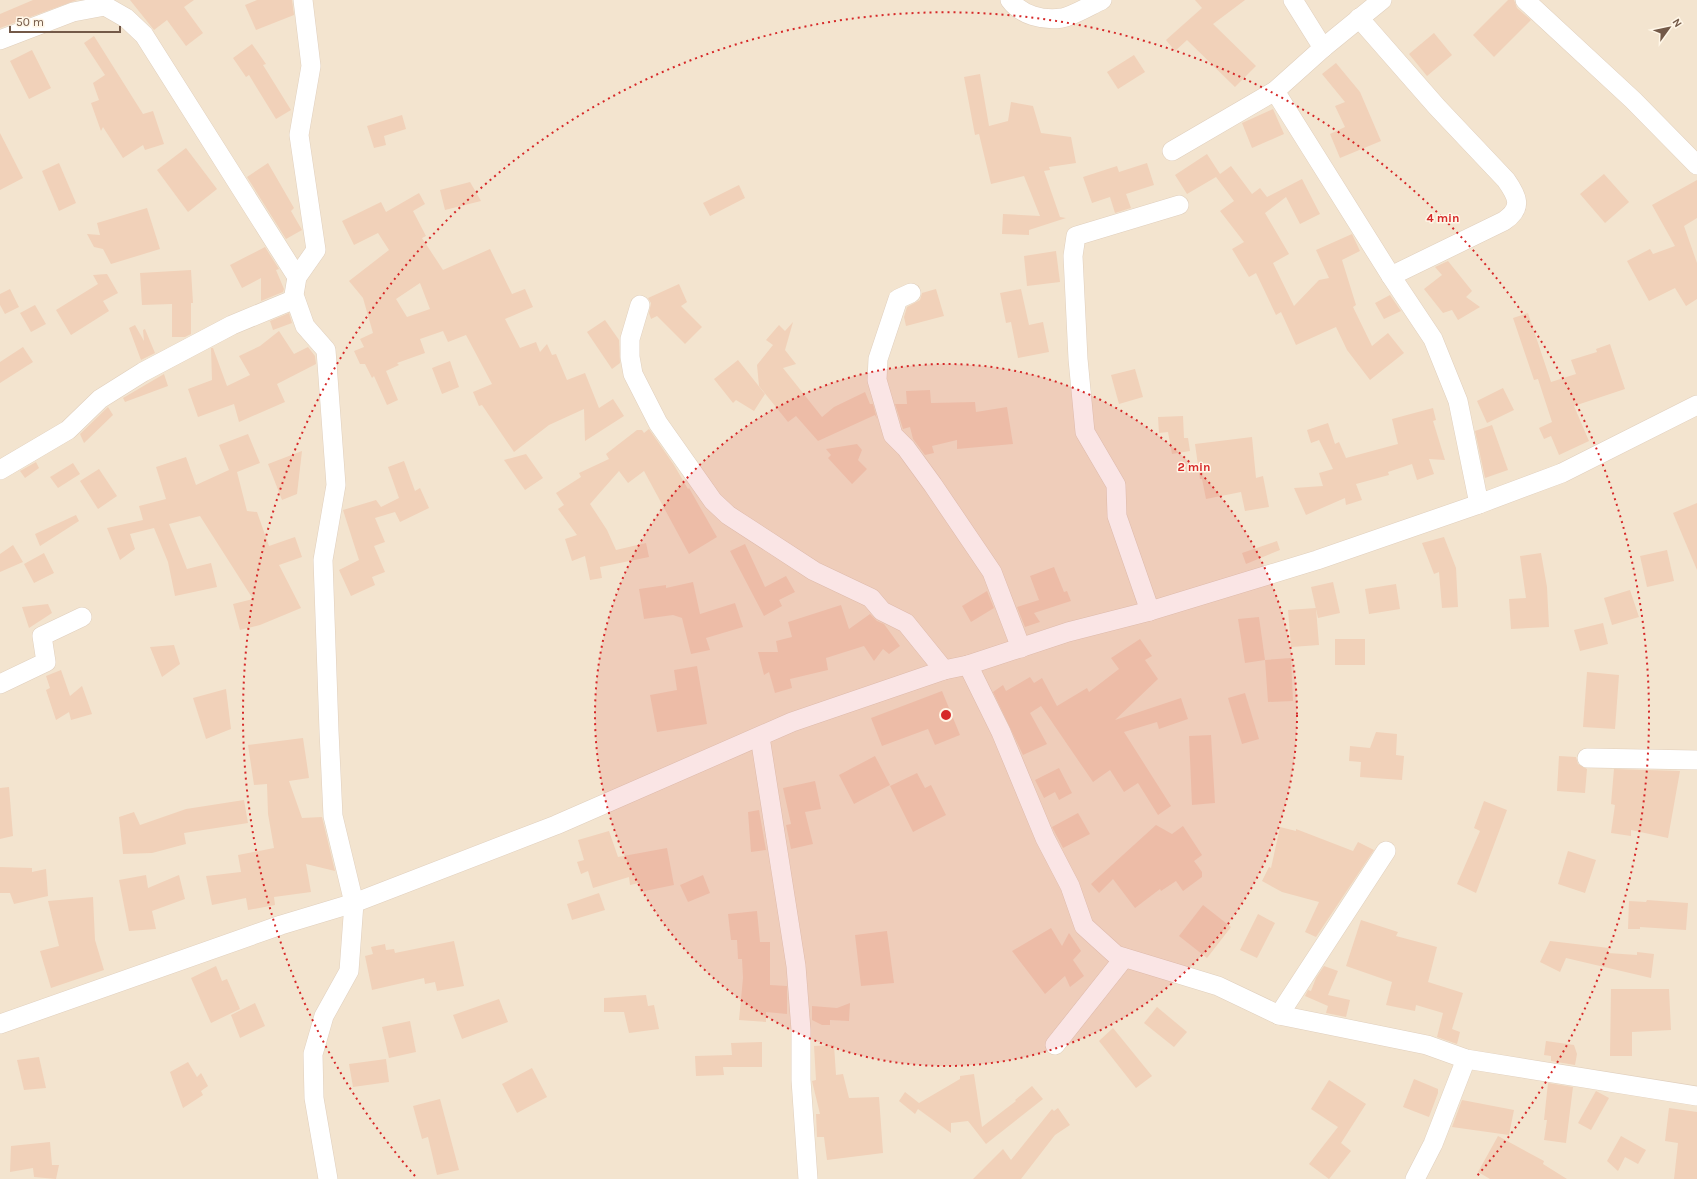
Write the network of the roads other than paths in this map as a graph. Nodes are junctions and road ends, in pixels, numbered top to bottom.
1 (303, 0) edge
2 (1010, 0) edge
3 (1102, 0) edge
4 (1293, 0) edge
5 (1382, 0) edge
6 (1525, 0) edge
7 (1359, 18) junction
8 (0, 40) edge
9 (1323, 48) junction
10 (1275, 91) junction
11 (1172, 151) dead end
12 (1697, 165) edge
13 (1179, 205) dead end
14 (1391, 276) junction
15 (297, 277) junction
16 (911, 293) dead end
17 (295, 299) junction
18 (640, 305) dead end
19 (1697, 405) edge
20 (0, 470) edge
21 (1479, 504) junction
22 (1150, 611) junction
23 (82, 617) dead end
24 (1021, 648) junction
25 (968, 665) junction
26 (944, 670) junction
27 (0, 684) edge
28 (760, 737) junction
29 (1587, 758) dead end
30 (1697, 760) edge
31 (1386, 852) dead end
32 (354, 903) junction
33 (1124, 958) junction
34 (1279, 1015) junction
35 (0, 1024) edge
36 (1055, 1045) dead end
37 (1466, 1059) junction
38 (1697, 1096) edge
39 (328, 1179) edge
40 (808, 1179) edge
41 (1415, 1179) edge

1 - 15 street
2 - 3 street
4 - 9 street
5 - 7 street
6 - 12 street
7 - 9 street
7 - 14 street
8 - 15 street
9 - 10 street
10 - 11 street
10 - 14 street
13 - 22 street
14 - 21 street
15 - 17 street
16 - 24 street
17 - 20 street
17 - 32 street
18 - 26 street
19 - 21 street
21 - 22 street
22 - 24 street
23 - 27 street
24 - 25 street
25 - 26 street
25 - 33 street
26 - 28 street
28 - 32 street
28 - 40 street
29 - 30 street
31 - 34 street
32 - 35 street
32 - 39 street
33 - 34 street
33 - 36 street
34 - 37 street
37 - 38 street
37 - 41 street

